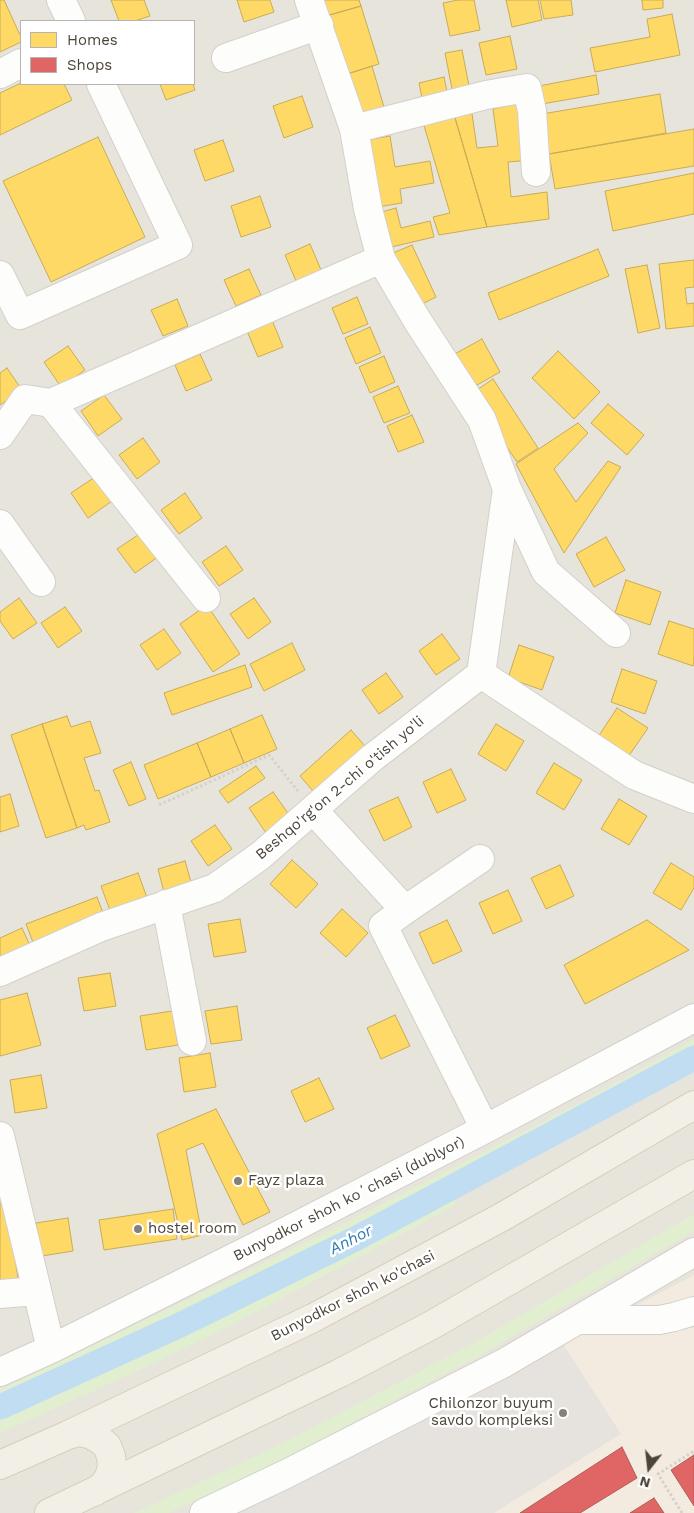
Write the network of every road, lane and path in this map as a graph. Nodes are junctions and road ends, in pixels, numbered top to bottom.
1 (61, 0) edge
2 (314, 12) edge
3 (71, 20) edge
4 (226, 58) dead end
5 (20, 64) edge
6 (0, 74) edge
7 (101, 85) edge
8 (354, 129) junction
9 (536, 172) dead end
10 (381, 259) junction
11 (0, 275) edge
12 (52, 403) junction
13 (0, 435) edge
14 (507, 489) junction
15 (0, 524) edge
16 (41, 582) dead end
17 (206, 598) dead end
18 (616, 633) dead end
19 (481, 674) junction
20 (694, 799) edge
21 (159, 805) dead end
22 (313, 810) junction
23 (480, 859) dead end
24 (166, 904) junction
25 (405, 910) junction
26 (0, 972) edge
27 (694, 1018) edge
28 (192, 1041) dead end
29 (694, 1106) edge
30 (485, 1129) junction
31 (0, 1136) edge
32 (694, 1174) edge
33 (694, 1252) edge
34 (37, 1291) junction
35 (0, 1294) edge
36 (694, 1311) edge
37 (578, 1320) junction
38 (51, 1349) junction
39 (0, 1372) edge
40 (68, 1435) junction
41 (694, 1450) edge
42 (0, 1465) edge
43 (94, 1492) junction
44 (49, 1513) edge
45 (204, 1513) edge
46 (682, 1513) edge

1 - 3 street
2 - 4 street
2 - 8 street
5 - 6 street
7 - 11 street
8 - 9 street
8 - 10 street
10 - 12 street
10 - 14 street
12 - 13 street
12 - 17 street
14 - 18 street
14 - 19 street
15 - 16 street
19 - 20 street
19 - 22 street, Beshqo'rg'on 2-chi o'tish yo'li
21 - 22 path
22 - 24 street, Beshqo'rg'on 2-chi o'tish yo'li
22 - 25 street
23 - 25 street
24 - 26 street, Beshqo'rg'on 2-chi o'tish yo'li
24 - 28 street
25 - 30 street
27 - 30 street, Bunyodkor shoh koʻchasi (dublyor)
29 - 40 main road, Bunyodkor shoh ko'chasi
30 - 38 street, Bunyodkor shoh koʻchasi (dublyor)
31 - 34 street
32 - 43 main road
33 - 37 street
34 - 35 street
34 - 38 street
36 - 37 street
37 - 45 street
38 - 39 street, Bunyodkor shoh koʻchasi (dublyor)
40 - 42 main road, Bunyodkor shoh ko'chasi
40 - 43 main road
41 - 46 path
43 - 44 main road

